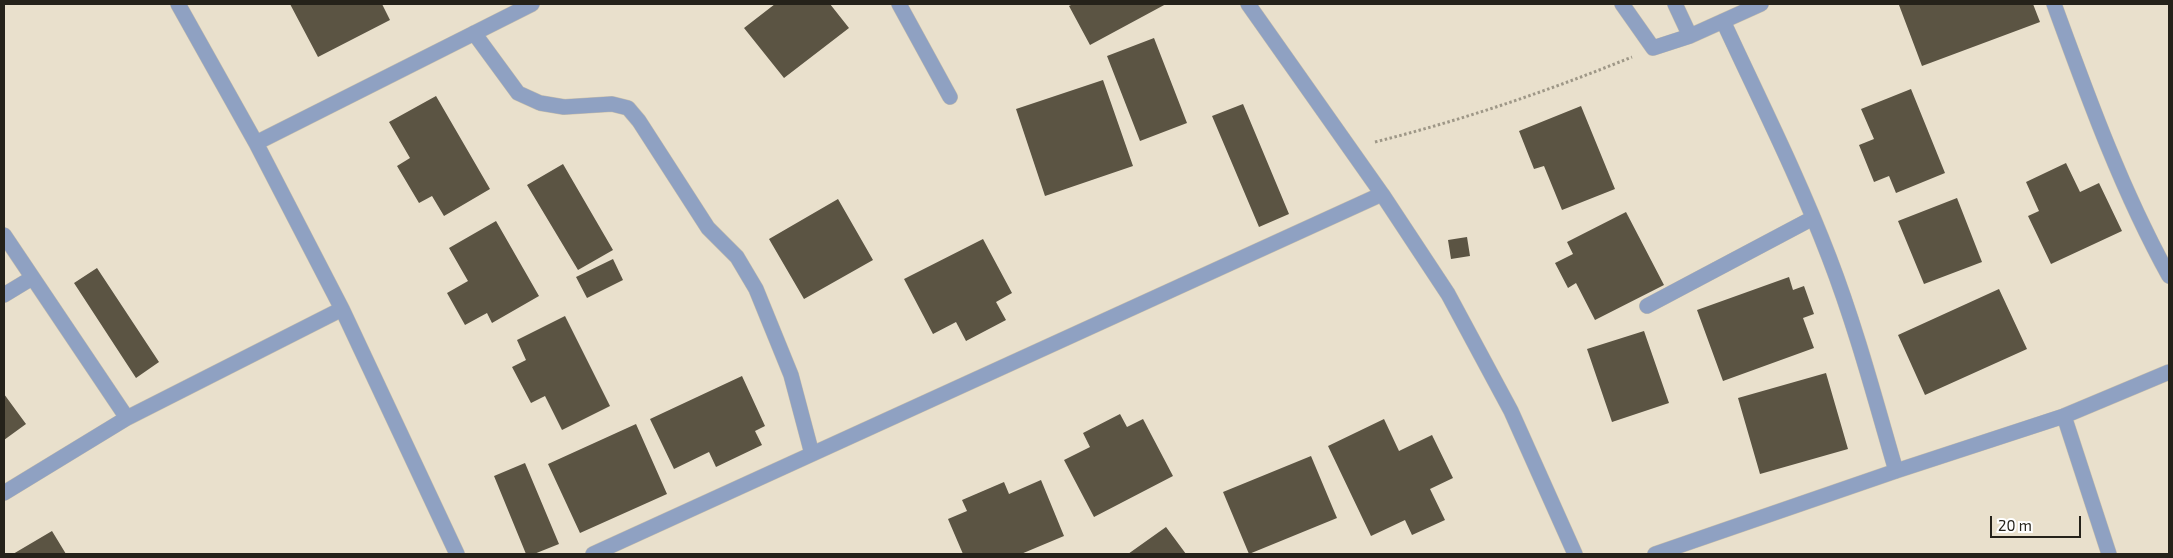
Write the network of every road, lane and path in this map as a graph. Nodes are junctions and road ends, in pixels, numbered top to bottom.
1 (178, 4) edge
2 (532, 4) edge
3 (899, 4) edge
4 (1248, 4) edge
5 (1622, 4) edge
6 (1675, 4) edge
7 (1761, 4) edge
8 (2054, 4) edge
9 (1723, 21) junction
10 (474, 33) junction
11 (1690, 36) junction
12 (1653, 48) junction
13 (950, 97) dead end
14 (256, 143) junction
15 (1348, 149) junction
16 (1382, 194) junction
17 (1813, 218) junction
18 (4, 236) edge
19 (2169, 276) edge
20 (32, 278) junction
21 (4, 295) edge
22 (1647, 306) dead end
23 (342, 309) junction
24 (2169, 372) edge
25 (2064, 416) junction
26 (127, 418) junction
27 (812, 454) junction
28 (1896, 471) junction
29 (4, 493) edge
30 (457, 554) edge
31 (592, 554) edge
32 (1575, 554) edge
33 (1655, 554) edge
34 (2109, 554) edge

1 - 14 street
2 - 10 street
3 - 13 street
4 - 15 street
5 - 12 street
6 - 11 street
7 - 9 street
8 - 19 street
9 - 11 street
9 - 17 street
10 - 14 street
10 - 27 street
11 - 12 street
12 - 15 path
14 - 23 street
15 - 16 street
16 - 27 street
16 - 32 street
17 - 22 street
17 - 28 street
18 - 20 street
20 - 21 street
20 - 26 street
23 - 26 street
23 - 30 street
24 - 25 street
25 - 28 street
25 - 34 street
26 - 29 street
27 - 31 street
28 - 33 street

